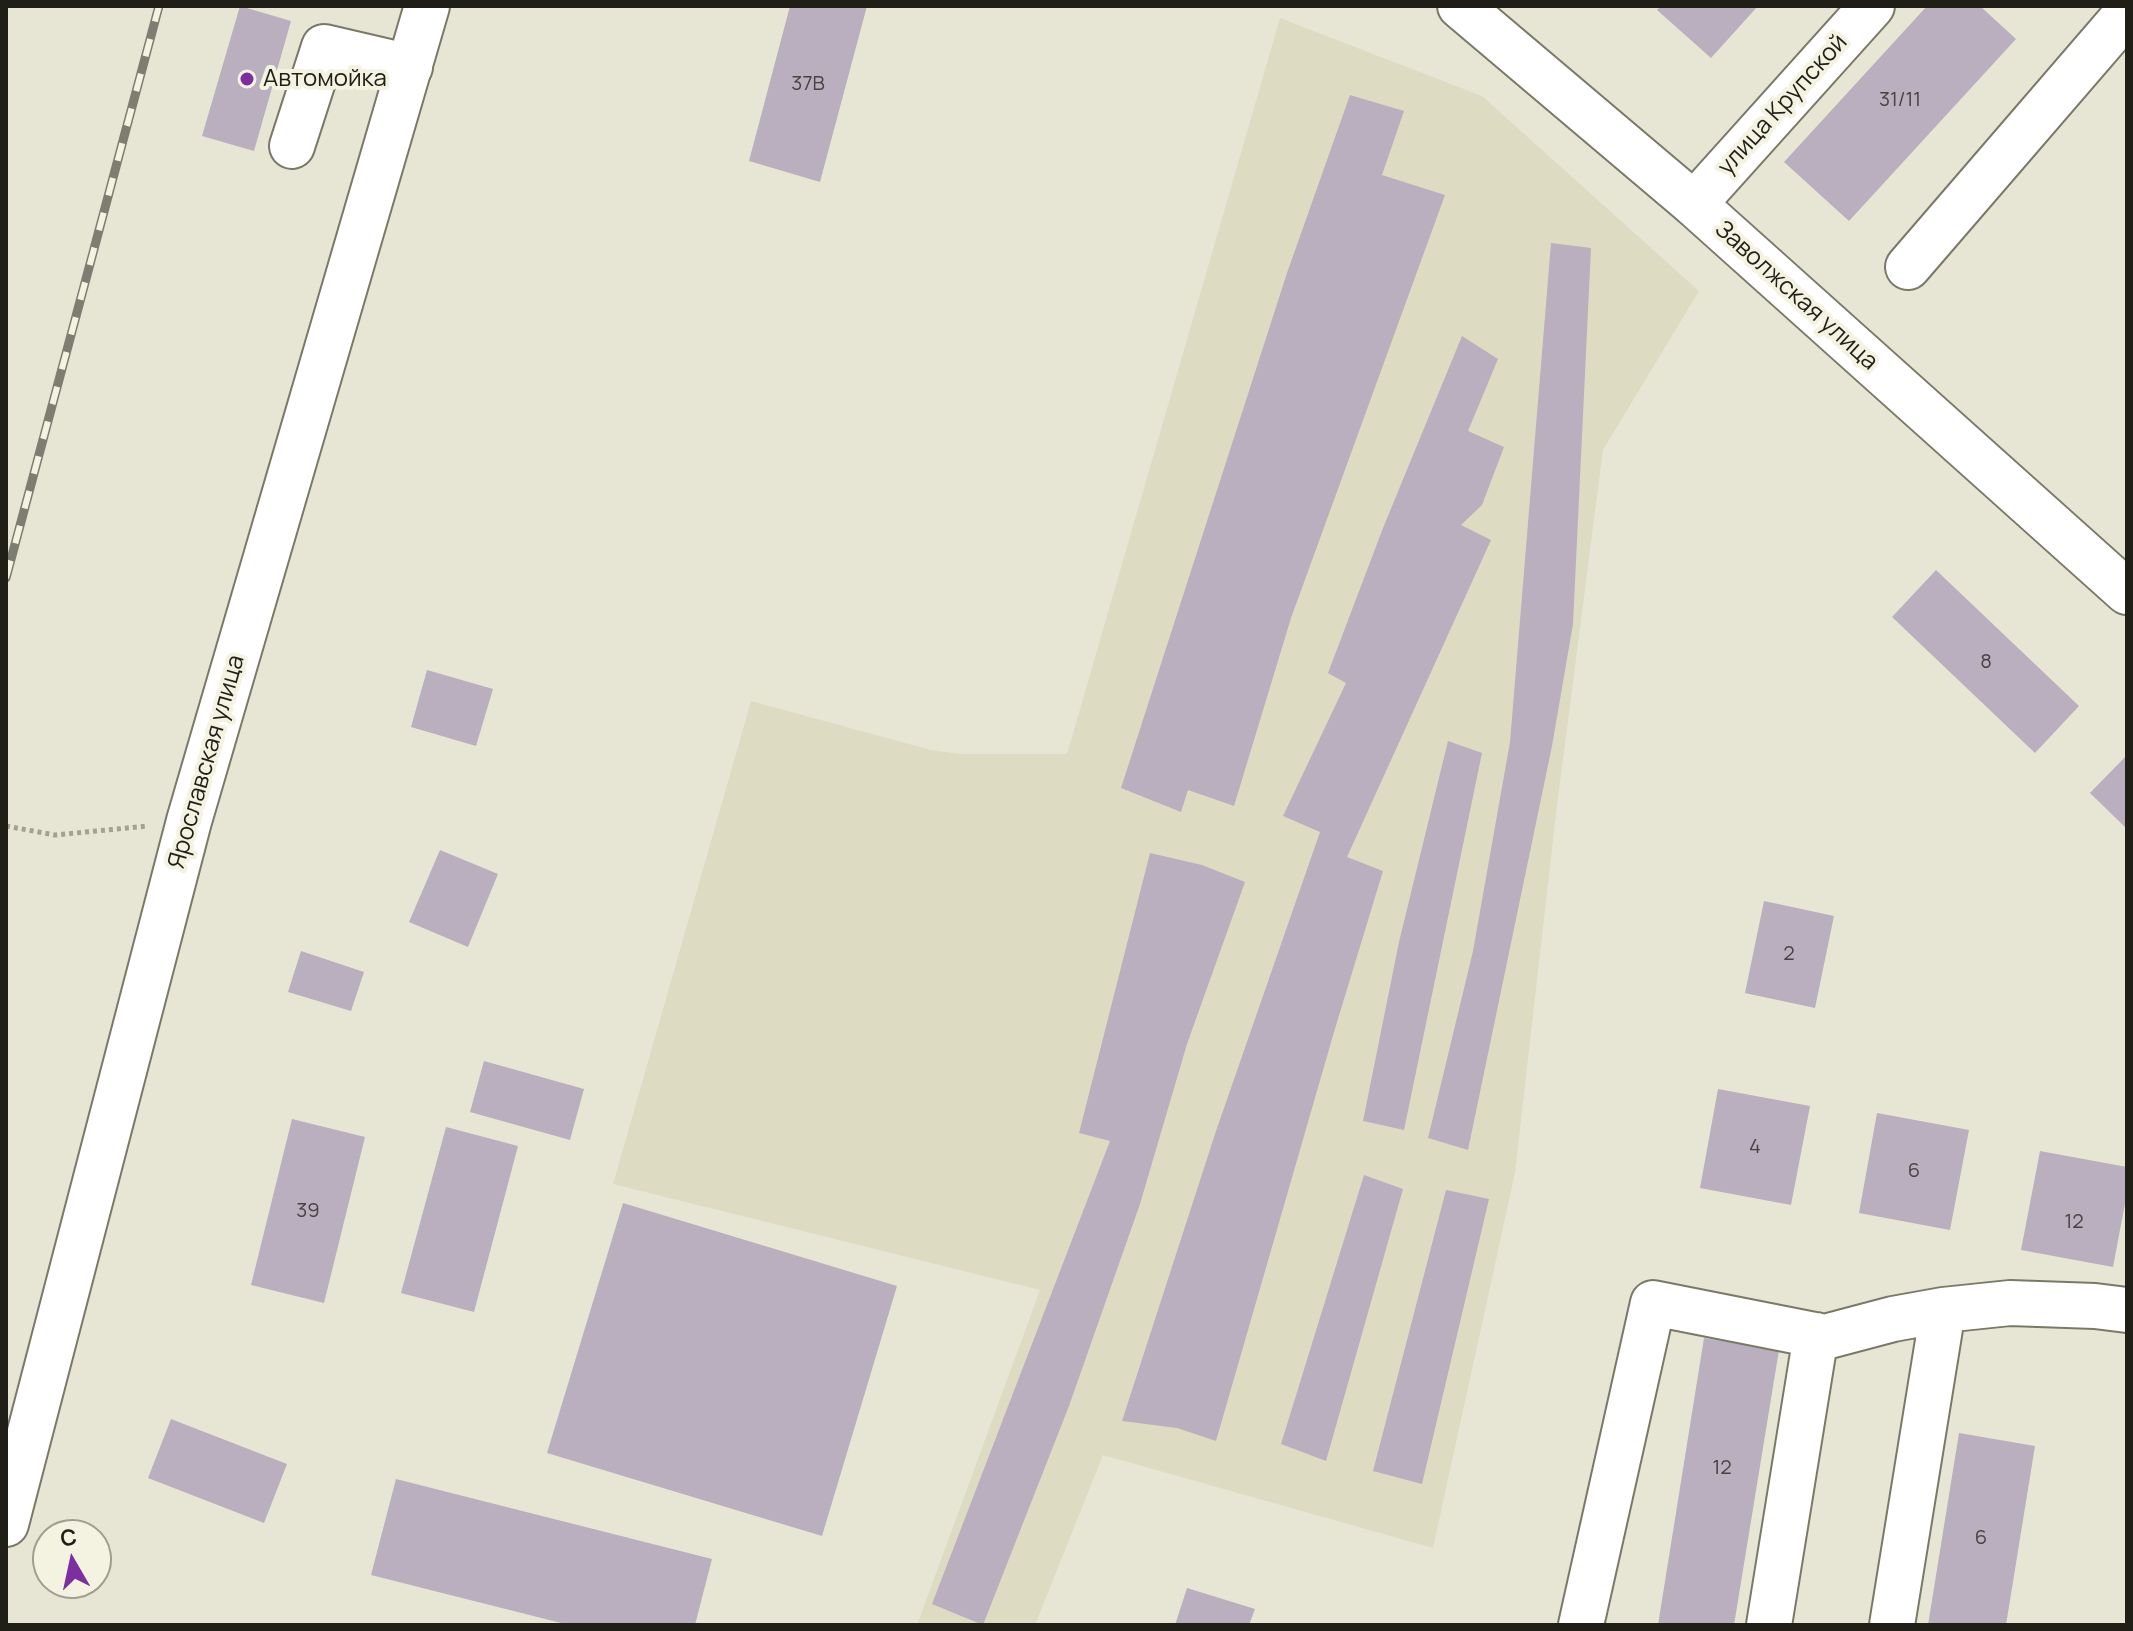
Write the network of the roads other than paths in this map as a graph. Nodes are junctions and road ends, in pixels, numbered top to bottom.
1 (427, 6) edge
2 (1460, 6) edge
3 (1872, 6) edge
4 (2127, 13) edge
5 (410, 67) junction
6 (292, 146) dead end
7 (1694, 204) junction
8 (1908, 267) dead end
9 (2127, 592) edge
10 (1943, 1310) junction
11 (2127, 1310) edge
12 (1816, 1335) junction
13 (6, 1524) edge
14 (1581, 1625) edge
15 (1769, 1625) edge
16 (1892, 1625) edge

1 - 5 main road, Ярославская улица
2 - 7 main road, Заволжская улица
3 - 7 main road, улица Крупской
4 - 8 main road
5 - 6 main road
5 - 13 main road, Ярославская улица
7 - 9 main road, Заволжская улица
10 - 11 main road
10 - 12 main road
10 - 16 main road
12 - 14 main road
12 - 15 main road

